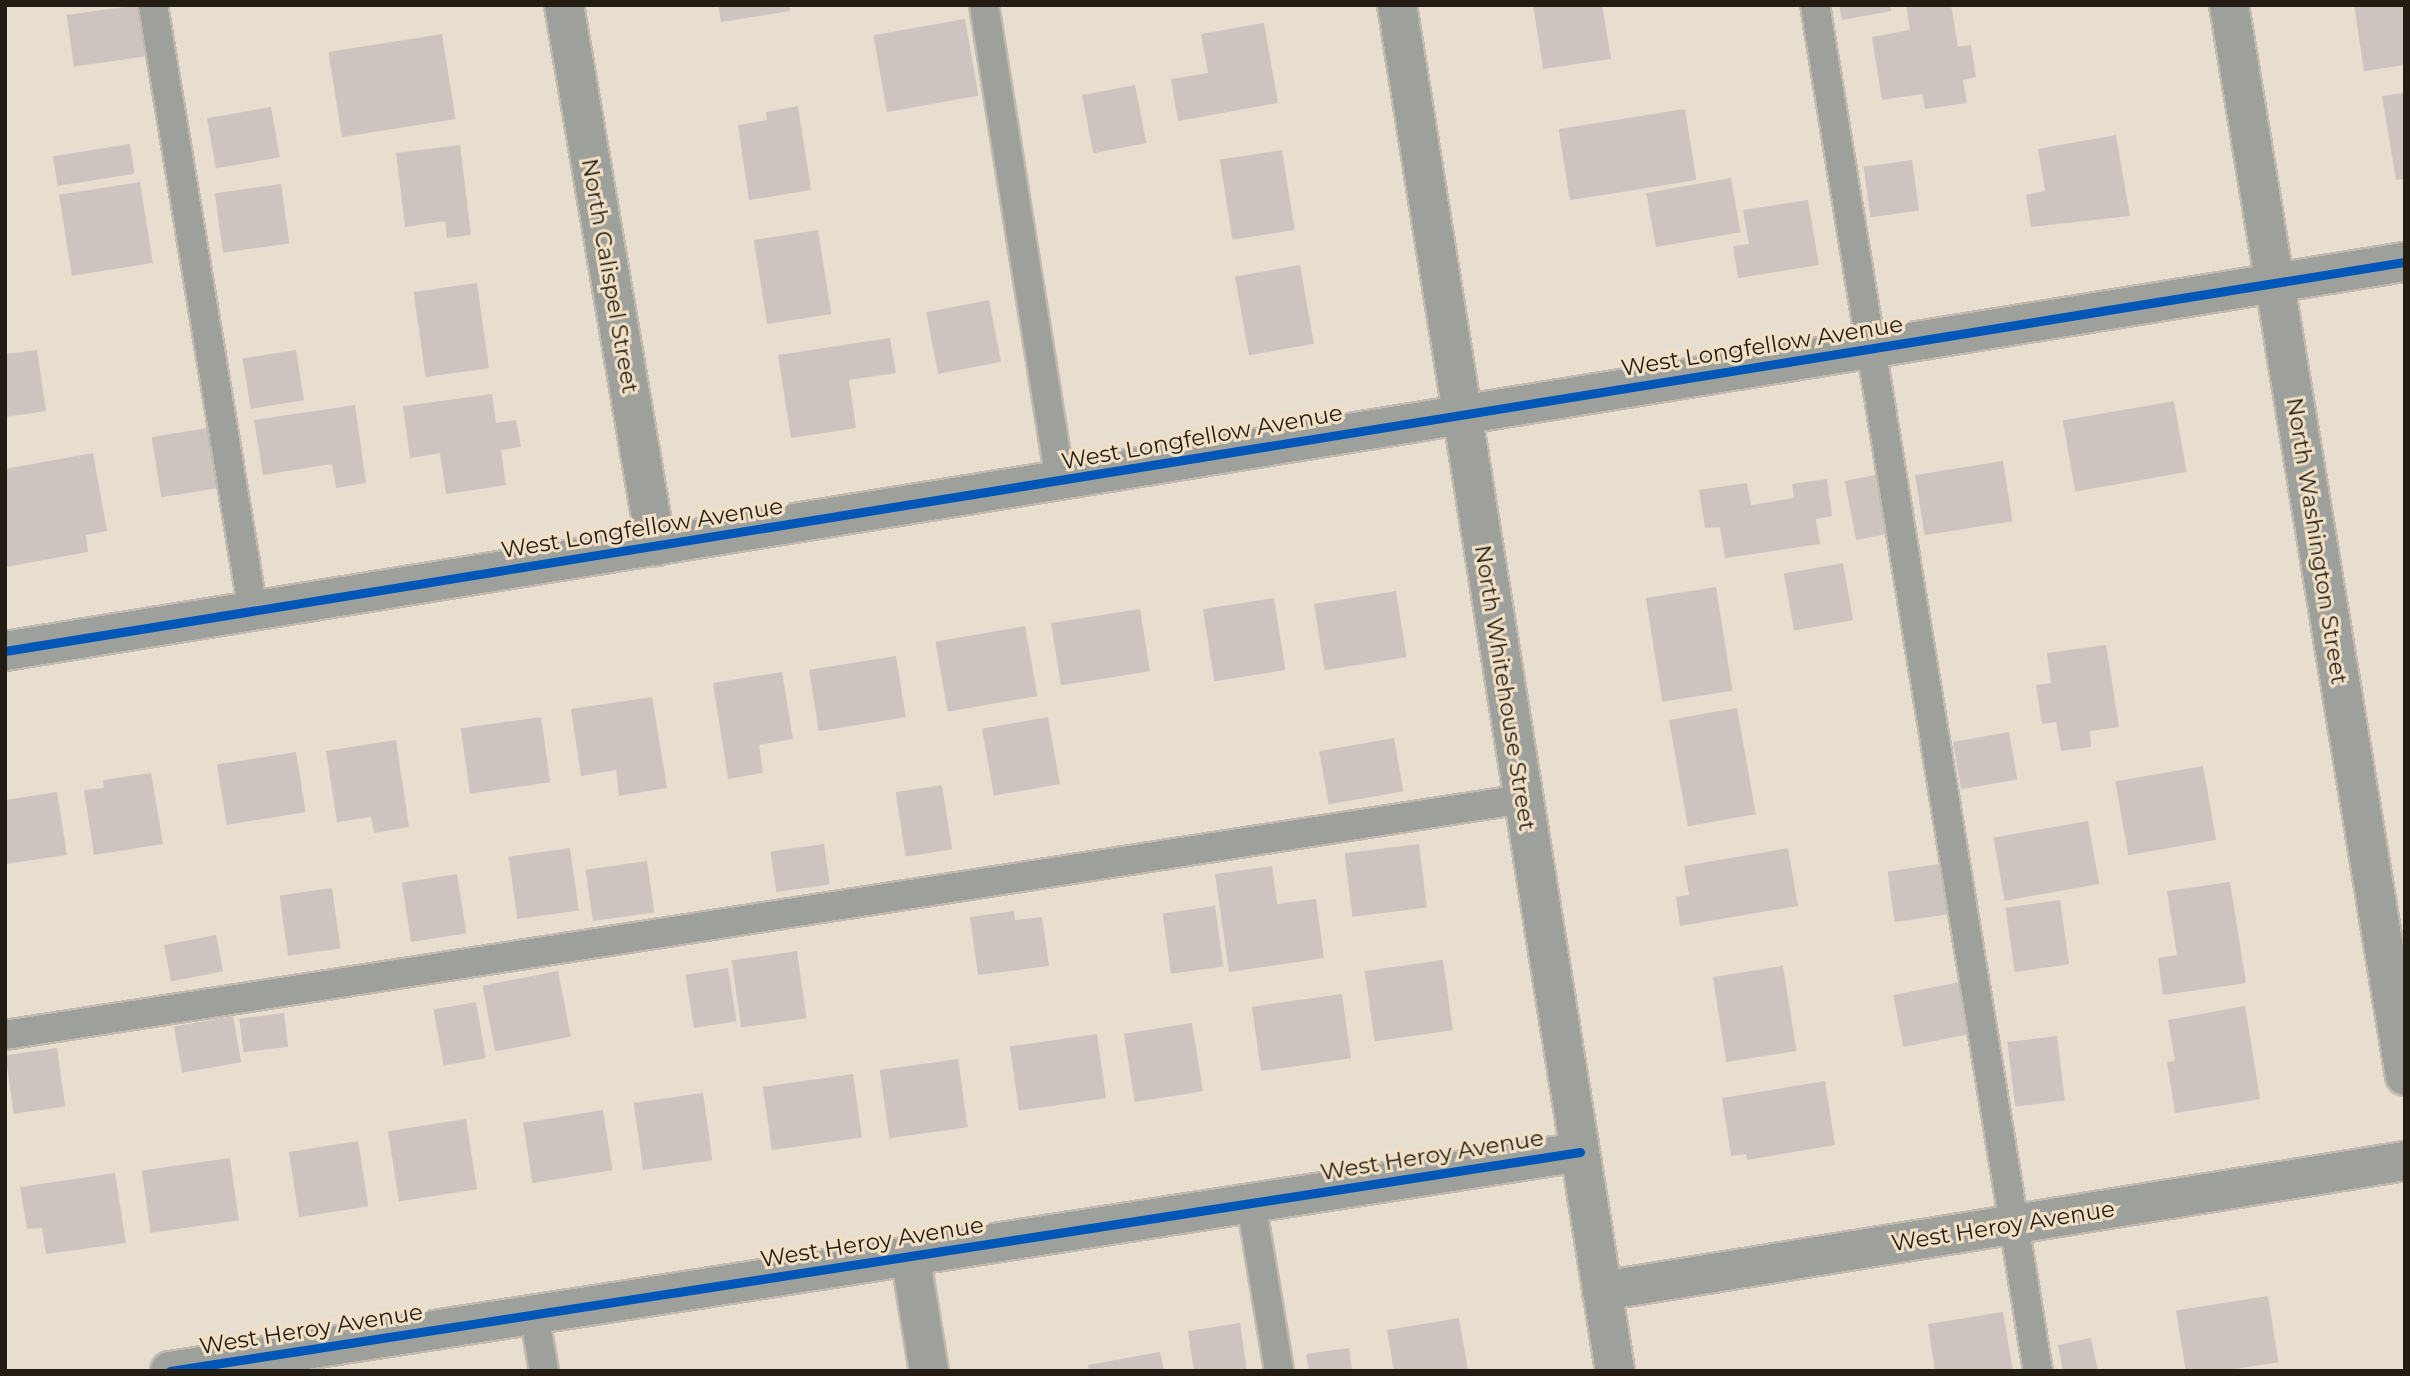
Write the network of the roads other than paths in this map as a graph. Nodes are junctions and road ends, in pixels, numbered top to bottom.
1 (153, 5) edge
2 (564, 5) edge
3 (984, 5) edge
4 (1397, 5) edge
5 (1815, 5) edge
6 (2229, 5) edge
7 (2405, 262) edge
8 (2274, 283) junction
9 (1868, 349) junction
10 (1461, 412) junction
11 (1060, 480) junction
12 (656, 546) junction
13 (253, 611) junction
14 (5, 651) edge
15 (1523, 799) junction
16 (5, 1035) edge
17 (2405, 1076) edge
18 (1580, 1152) junction
19 (2405, 1161) edge
20 (1251, 1203) junction
21 (2013, 1224) junction
22 (910, 1255) junction
23 (1602, 1290) junction
24 (534, 1314) junction
25 (170, 1371) edge
26 (544, 1371) edge
27 (929, 1371) edge
28 (1279, 1371) edge
29 (1615, 1371) edge
30 (2038, 1371) edge

1 - 13 lane
2 - 12 street, North Calispel Street
3 - 11 lane
4 - 10 street, North Whitehouse Street
5 - 9 lane
6 - 8 street, North Washington Street
7 - 8 street, West Longfellow Avenue
8 - 9 street, West Longfellow Avenue
8 - 17 street, North Washington Street
9 - 10 street, West Longfellow Avenue
9 - 21 lane
10 - 11 street, West Longfellow Avenue
10 - 15 street, North Whitehouse Street
11 - 12 street, West Longfellow Avenue
12 - 13 street, West Longfellow Avenue
13 - 14 street, West Longfellow Avenue
15 - 16 lane
15 - 18 street, North Whitehouse Street
18 - 20 street, West Heroy Avenue
18 - 23 street, North Whitehouse Street
19 - 21 street, West Heroy Avenue
20 - 22 street, West Heroy Avenue
20 - 28 lane
21 - 23 street, West Heroy Avenue
21 - 30 lane
22 - 24 street, West Heroy Avenue
22 - 27 street
23 - 29 street, North Whitehouse Street
24 - 25 street, West Heroy Avenue
24 - 26 lane

